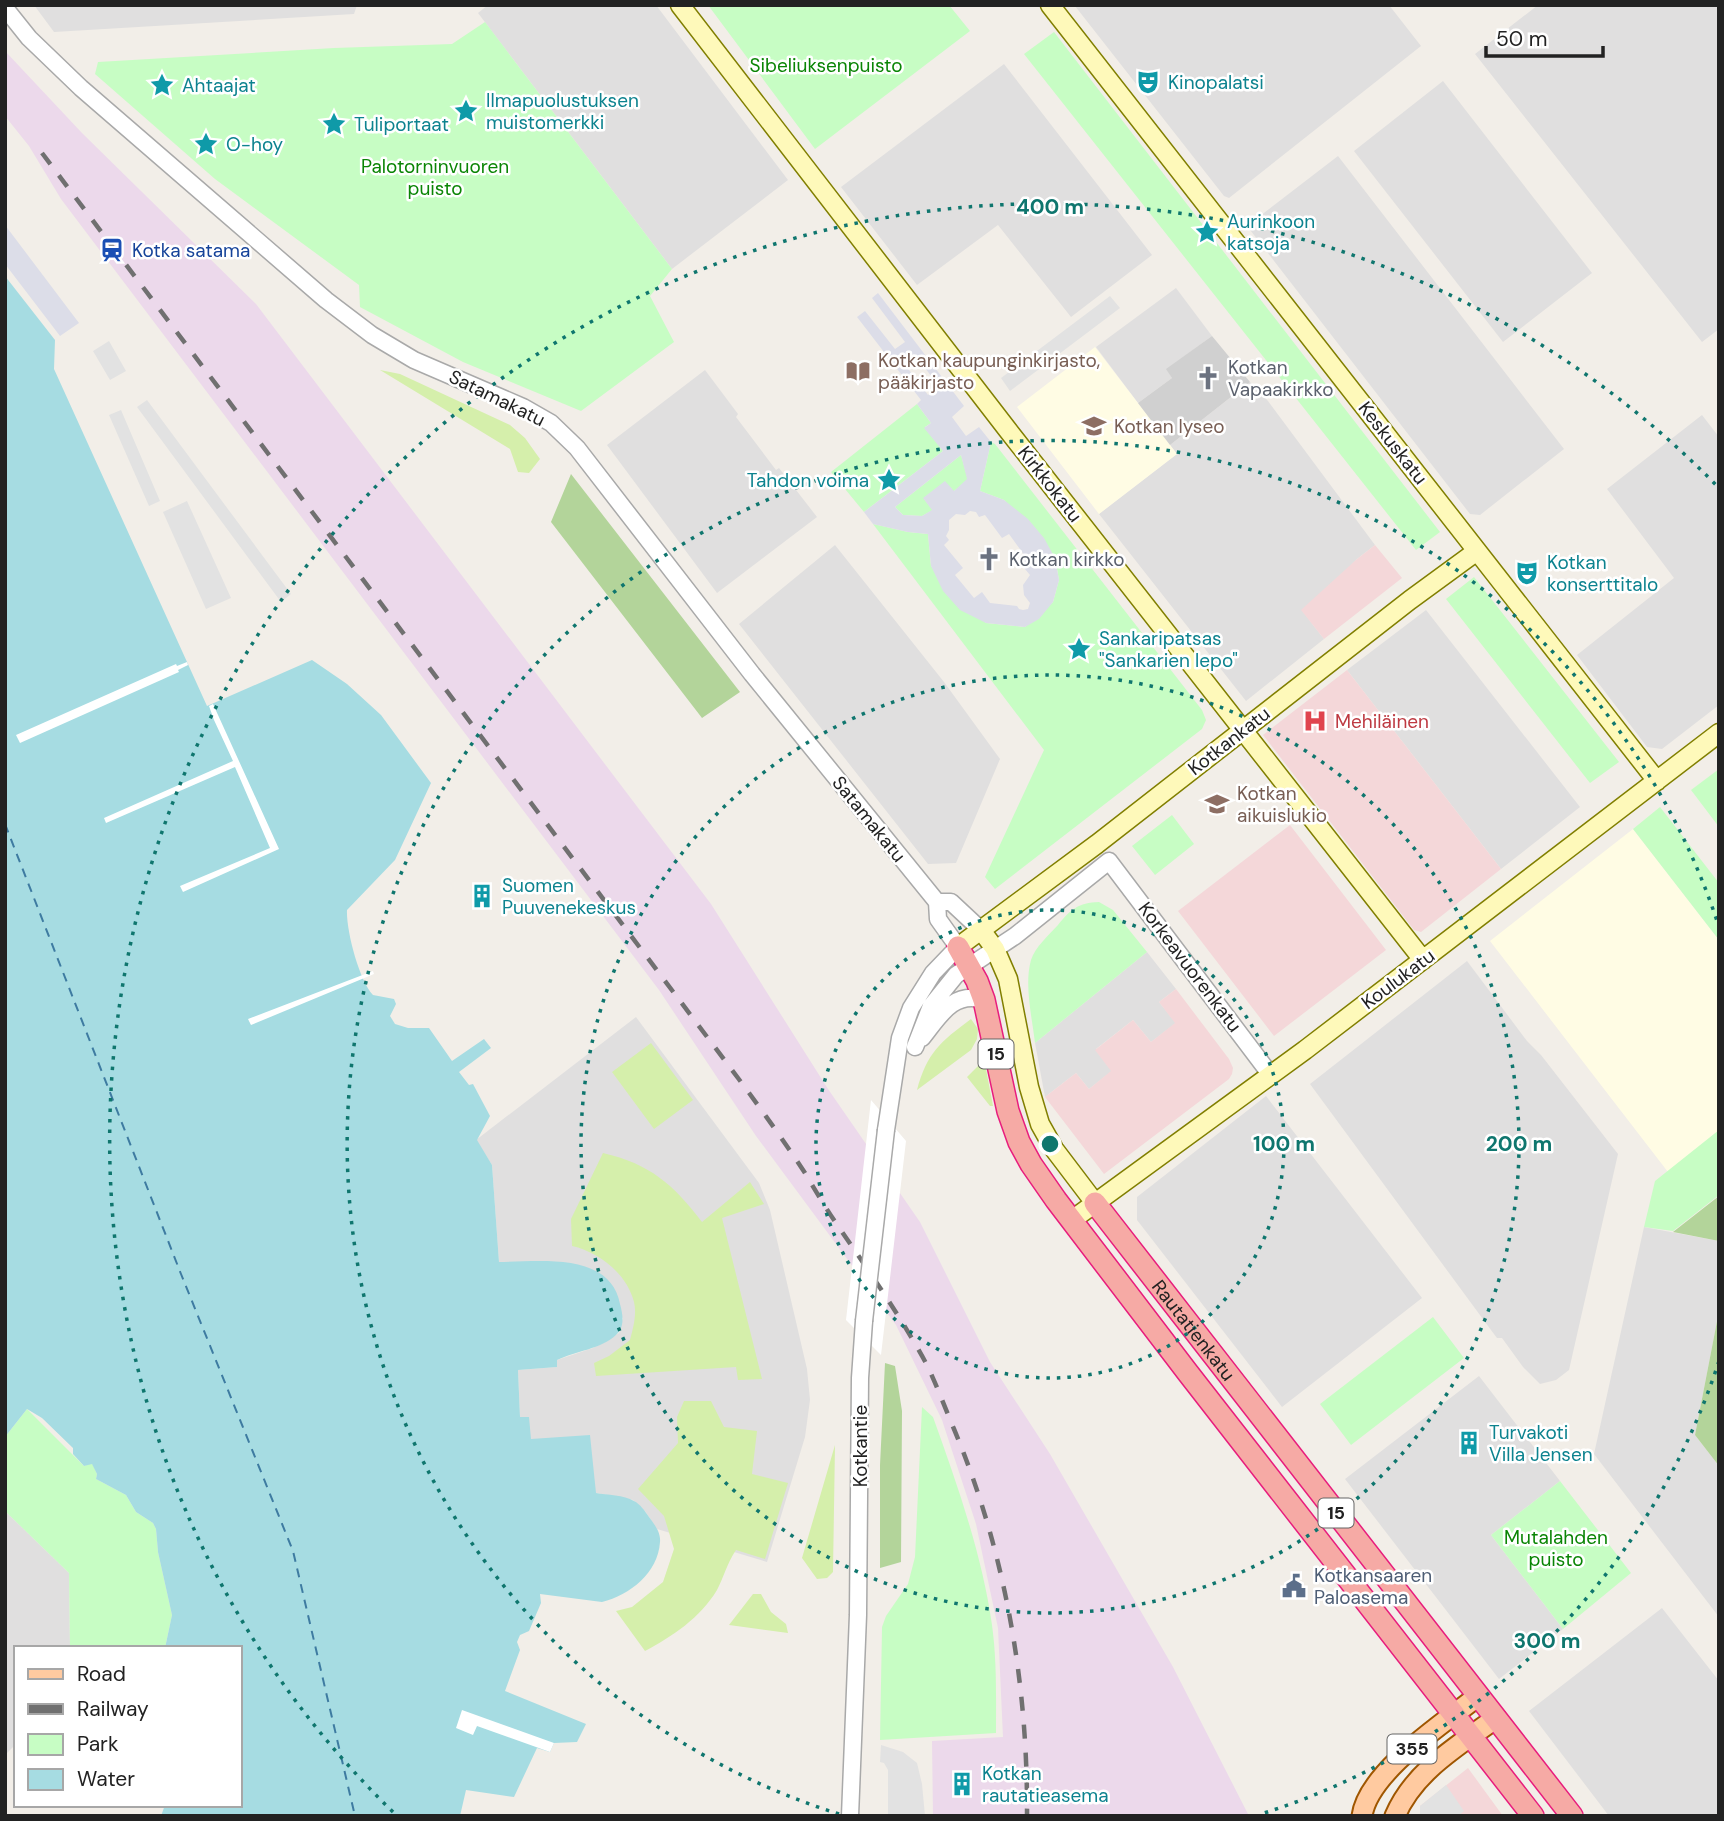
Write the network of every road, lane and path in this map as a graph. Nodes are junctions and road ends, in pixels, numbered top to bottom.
1 (680, 5) edge
2 (1050, 5) edge
3 (5, 8) edge
4 (1477, 551) junction
5 (1243, 730) junction
6 (1719, 733) edge
7 (1657, 781) junction
8 (937, 902) junction
9 (981, 930) junction
10 (958, 947) junction
11 (995, 949) junction
12 (1423, 960) junction
13 (969, 966) junction
14 (984, 1000) junction
15 (915, 1046) junction
16 (1270, 1074) junction
17 (895, 1078) junction
18 (1095, 1203) junction
19 (1072, 1220) junction
20 (1478, 1696) junction
21 (1454, 1715) junction
22 (1496, 1718) junction
23 (1471, 1736) junction
24 (850, 1816) edge
25 (1362, 1816) edge
26 (1395, 1816) edge
27 (1533, 1816) edge
28 (1572, 1816) edge

1 - 5 main road, Kirkkokatu
2 - 4 main road, Keskuskatu
3 - 8 street, Satamakatu
4 - 5 main road, Kotkankatu
4 - 7 main road, Keskuskatu
5 - 9 main road, Kotkankatu
5 - 12 main road, Kirkkokatu
6 - 7 main road, Koulukatu
7 - 12 main road, Koulukatu
8 - 9 street, Satamakatu
8 - 10 street, Satamakatu
9 - 10 main road, Kotkantie
9 - 11 main road, Rautatienkatu / 15
10 - 13 highway, Rautatienkatu / 15
10 - 17 street, Kotkantie
11 - 13 street, Kotkantie
11 - 16 street, Korkeavuorenkatu
11 - 18 main road, Rautatienkatu / 15
12 - 16 main road, Koulukatu
13 - 14 highway, Rautatienkatu / 15
13 - 15 street, Kotkantie
14 - 15 street, Kotkantie
14 - 19 highway, Rautatienkatu / 15
15 - 17 street, Kotkantie
16 - 18 main road, Koulukatu
17 - 24 street, Kotkantie, bridge
18 - 19 main road, Koulukatu
18 - 20 highway, Rautatienkatu / 15
19 - 21 highway, Rautatienkatu / 15
20 - 21 main road, 355
20 - 22 highway, 15
21 - 23 highway, 15
21 - 25 main road, 355
22 - 23 main road, 355
22 - 28 highway, 15
23 - 26 main road, 355
23 - 27 highway, 15

